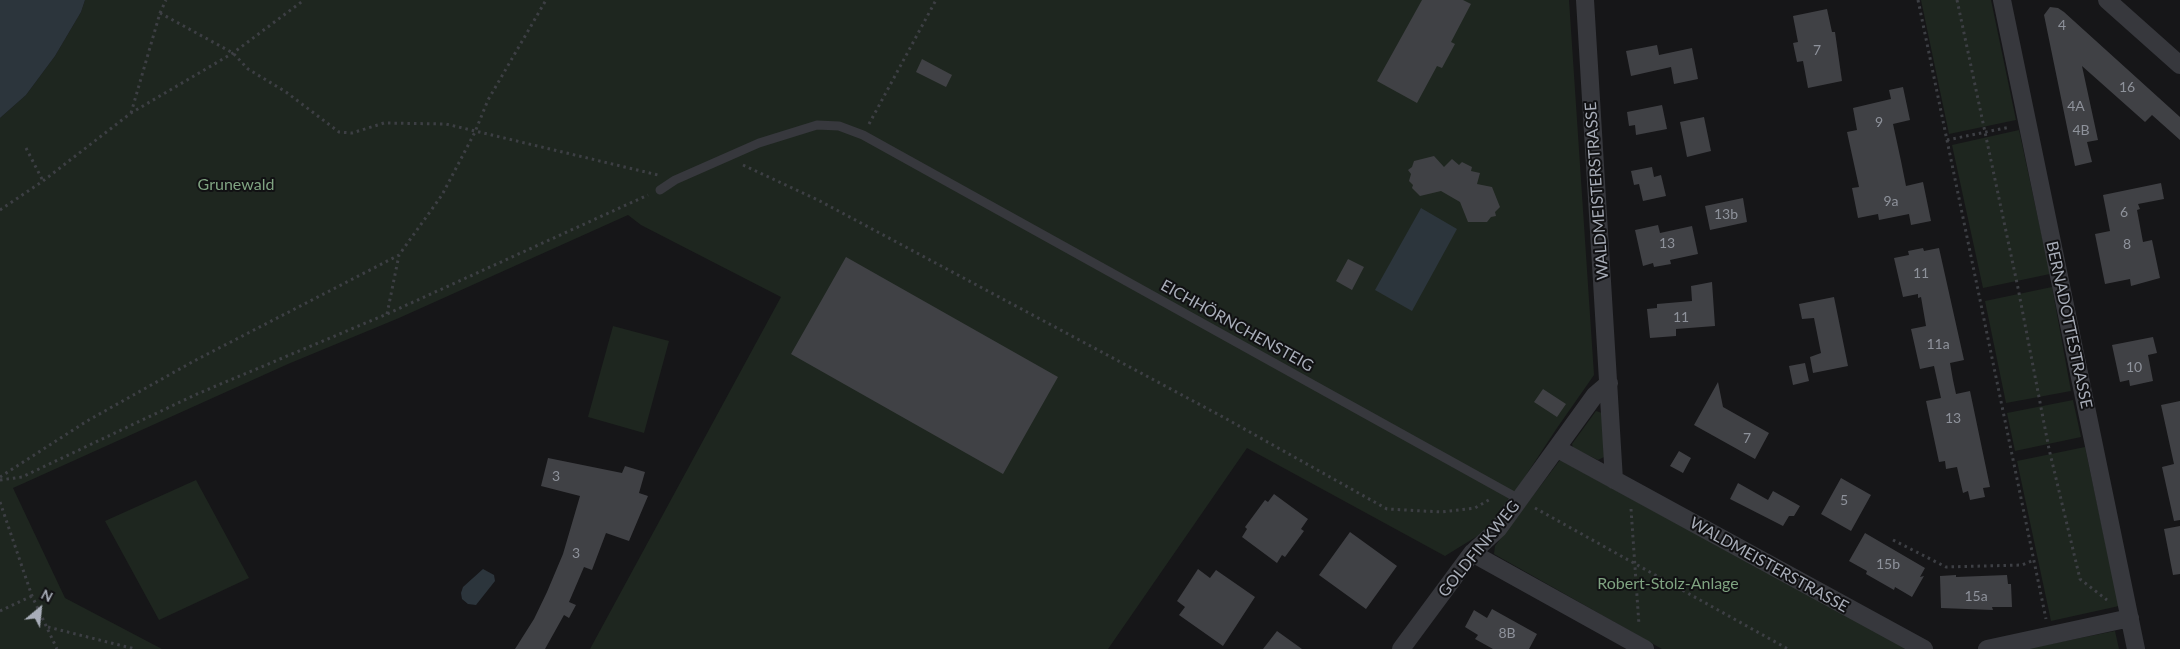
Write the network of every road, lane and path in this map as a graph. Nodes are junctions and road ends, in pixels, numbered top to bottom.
1 (166, 0) edge
2 (304, 0) edge
3 (546, 0) edge
4 (936, 0) edge
5 (1585, 0) edge
6 (1918, 0) edge
7 (1957, 0) edge
8 (2002, 0) edge
9 (2107, 0) edge
10 (160, 12) junction
11 (233, 53) junction
12 (2180, 65) edge
13 (131, 113) junction
14 (2027, 124) junction
15 (475, 132) junction
16 (1984, 132) junction
17 (863, 135) junction
18 (1947, 140) junction
19 (26, 148) dead end
20 (727, 157) junction
21 (675, 180) junction
22 (43, 181) junction
23 (660, 190) joint
24 (0, 210) edge
25 (399, 255) junction
26 (386, 314) junction
27 (1609, 383) junction
28 (1558, 449) junction
29 (0, 478) edge
30 (1614, 480) junction
31 (1630, 489) junction
32 (1511, 495) junction
33 (0, 502) edge
34 (1893, 540) dead end
35 (1472, 553) junction
36 (2034, 560) junction
37 (1635, 564) junction
38 (32, 596) junction
39 (2111, 603) dead end
40 (0, 611) edge
41 (2130, 618) junction
42 (2047, 624) dead end
43 (47, 627) junction
44 (1642, 641) edge
45 (57, 649) edge
46 (135, 649) edge
47 (1400, 649) edge
48 (1788, 649) edge
49 (1924, 649) edge
50 (1987, 649) edge
51 (2136, 649) edge

1 - 10 path
2 - 11 path
3 - 15 path
4 - 17 path
5 - 27 street, WALDMEISTERSTRASSE
6 - 18 path
7 - 16 path
8 - 14 street, BERNADOTTESTRASSE
9 - 12 street
10 - 11 path
10 - 13 path
11 - 13 path
11 - 15 path
13 - 22 path
14 - 16 path
14 - 41 street, BERNADOTTESTRASSE
15 - 21 path
15 - 25 path
16 - 18 path
16 - 39 path
17 - 20 lane, EICHHÖRNCHENSTEIG
17 - 32 lane, EICHHÖRNCHENSTEIG
18 - 36 path
19 - 22 path
20 - 21 lane, EICHHÖRNCHENSTEIG
20 - 32 path
21 - 23 lane, EICHHÖRNCHENSTEIG
22 - 24 path
23 - 26 path
25 - 26 path
25 - 29 path
26 - 29 path
27 - 28 street
27 - 30 street, WALDMEISTERSTRASSE
28 - 30 street, WALDMEISTERSTRASSE
28 - 32 street, GOLDFINKWEG
30 - 31 street, WALDMEISTERSTRASSE
31 - 37 path
31 - 49 street, WALDMEISTERSTRASSE
32 - 35 street, GOLDFINKWEG
32 - 37 path
33 - 38 path
34 - 36 path
35 - 44 street
35 - 47 street, GOLDFINKWEG
36 - 42 path
37 - 44 path
37 - 48 path
38 - 40 path
38 - 43 path
41 - 50 street
41 - 51 street, BERNADOTTESTRASSE
43 - 45 path
43 - 46 path

